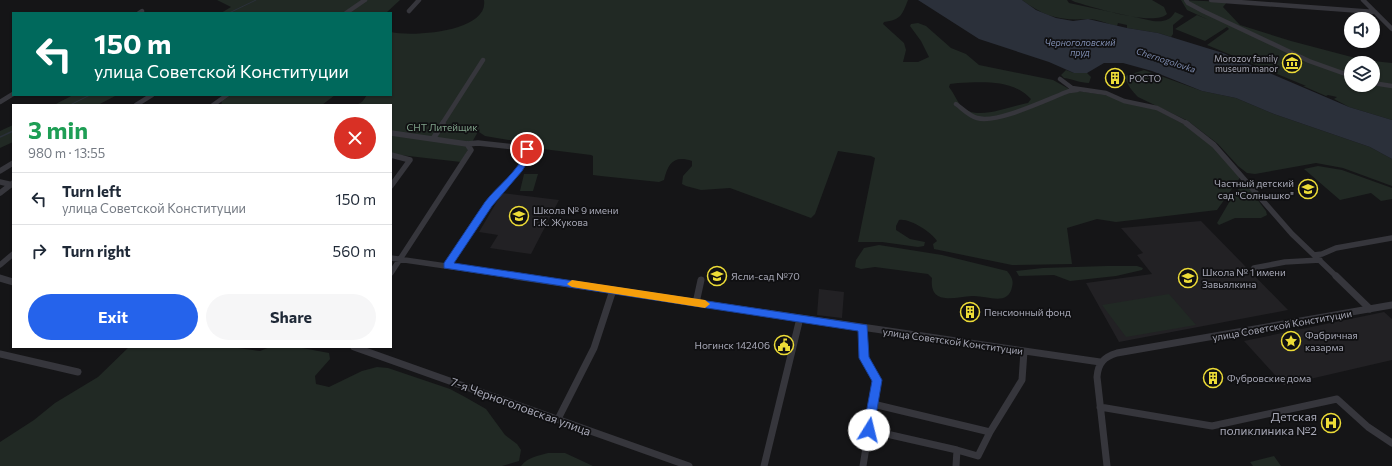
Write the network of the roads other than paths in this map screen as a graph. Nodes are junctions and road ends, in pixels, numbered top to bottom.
1 (365, 0) edge
2 (419, 0) edge
3 (1186, 0) edge
4 (1211, 0) edge
5 (1363, 0) edge
6 (409, 11) dead end
7 (347, 12) edge
8 (1376, 12) joint
9 (1380, 16) edge
10 (1392, 28) edge
11 (483, 60) dead end
12 (1344, 74) edge
13 (1060, 80) dead end
14 (1380, 84) edge
15 (1392, 86) edge
16 (1079, 90) junction
17 (12, 95) edge
18 (150, 96) edge
19 (226, 96) edge
20 (0, 102) edge
21 (138, 104) edge
22 (214, 104) edge
23 (956, 104) dead end
24 (392, 133) edge
25 (433, 139) junction
26 (467, 144) junction
27 (392, 155) edge
28 (12, 164) edge
29 (0, 171) edge
30 (0, 182) edge
31 (12, 184) edge
32 (392, 185) edge
33 (0, 193) edge
34 (1392, 238) edge
35 (12, 255) edge
36 (1314, 255) junction
37 (392, 258) edge
38 (400, 259) junction
39 (1320, 260) junction
40 (0, 265) edge
41 (448, 266) junction
42 (1254, 268) dead end
43 (392, 271) edge
44 (0, 278) edge
45 (701, 280) dead end
46 (12, 282) edge
47 (613, 290) junction
48 (696, 303) junction
49 (1392, 305) edge
50 (1370, 309) junction
51 (800, 318) junction
52 (863, 328) junction
53 (357, 348) edge
54 (1024, 351) junction
55 (0, 354) edge
56 (1100, 362) junction
57 (78, 372) dead end
58 (873, 404) junction
59 (1100, 407) junction
60 (558, 419) junction
61 (869, 430) junction
62 (990, 432) junction
63 (1392, 443) edge
64 (957, 450) junction
65 (689, 466) edge
66 (764, 466) edge
67 (863, 466) edge
68 (956, 466) edge
69 (1107, 466) edge

1 - 7 street
2 - 6 street
3 - 12 street
4 - 8 street
5 - 8 street
9 - 10 street
11 - 25 street
13 - 16 street
14 - 15 street
16 - 23 street
16 - 36 street
17 - 20 street
18 - 21 street
19 - 22 street
24 - 25 street
25 - 26 street
26 - 38 street
26 - 41 street
27 - 32 street
28 - 29 street
30 - 31 street
31 - 33 street
34 - 36 street
35 - 40 street
36 - 39 street
37 - 38 street, улица Советской Конституции
38 - 41 street, улица Советской Конституции
38 - 43 street
39 - 42 street
39 - 50 street
41 - 47 street, улица Советской Конституции
44 - 46 street
45 - 48 street
47 - 48 street, улица Советской Конституции
47 - 60 street
48 - 51 street, улица Советской Конституции
49 - 50 street, улица Советской Конституции
50 - 56 street, улица Советской Конституции
51 - 52 street, улица Советской Конституции
51 - 66 street
52 - 54 street, улица Советской Конституции
52 - 58 street
53 - 60 street, 7-я Черноголовская улица
54 - 56 street, улица Советской Конституции
54 - 62 street
55 - 57 street
56 - 59 street
58 - 61 street
58 - 62 street
59 - 63 street
59 - 69 street
60 - 65 street, 7-я Черноголовская улица
61 - 64 street
61 - 67 street
62 - 64 street
64 - 68 street

